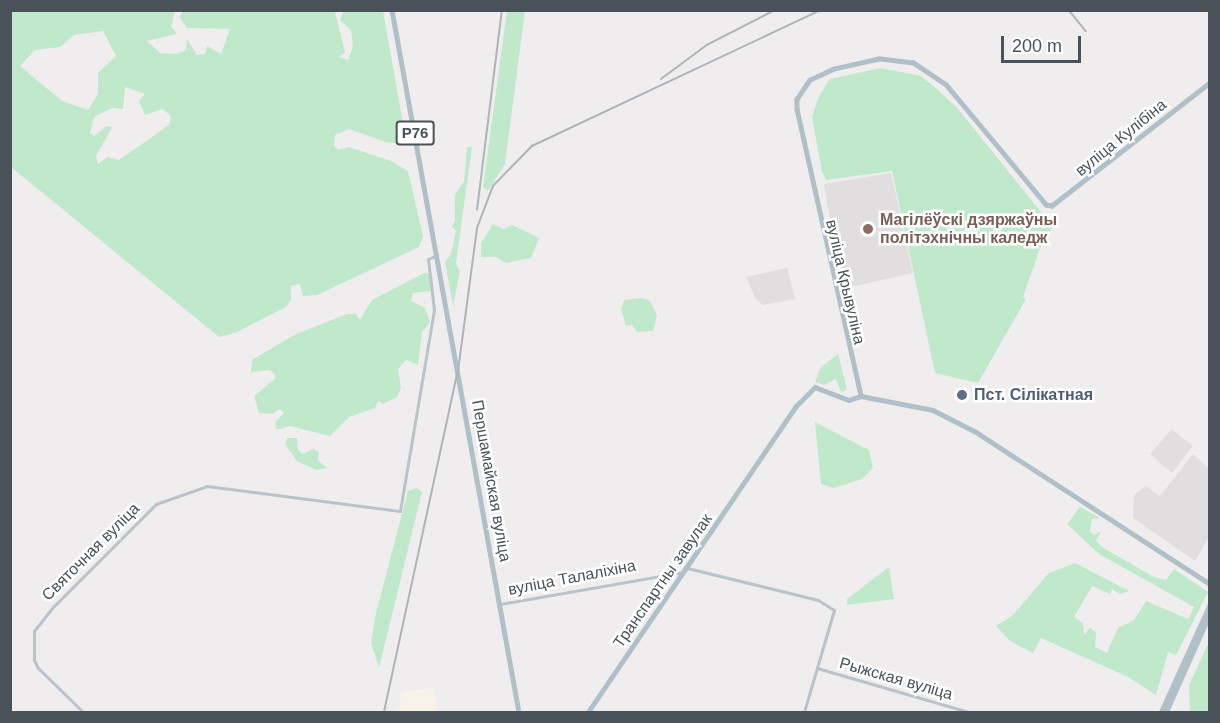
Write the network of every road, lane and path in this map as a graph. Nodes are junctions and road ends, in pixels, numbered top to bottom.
1 (393, 10) edge
2 (1209, 83) edge
3 (1046, 205) joint
4 (437, 255) junction
5 (861, 396) junction
6 (686, 570) junction
7 (1209, 584) edge
8 (500, 604) junction
9 (1209, 604) edge
10 (1209, 614) edge
11 (817, 668) junction
12 (83, 712) edge
13 (519, 712) edge
14 (588, 712) edge
15 (804, 712) edge
16 (968, 712) edge
17 (1161, 712) edge
18 (1166, 712) edge

1 - 4 main road, Р76
2 - 3 main road, вуліца Кулібіна
3 - 5 main road, вуліца Крывуліна
4 - 8 main road, Першамайская вуліца / Р76
4 - 12 street, Святочная вуліца
5 - 6 main road, Транспартны завулак
5 - 7 main road
6 - 8 street, вуліца Талаліхіна
6 - 11 street
6 - 14 main road, Транспартны завулак
8 - 13 main road, Першамайская вуліца / Р76
9 - 17 main road
10 - 18 main road
11 - 15 street
11 - 16 street, Рыжская вуліца

